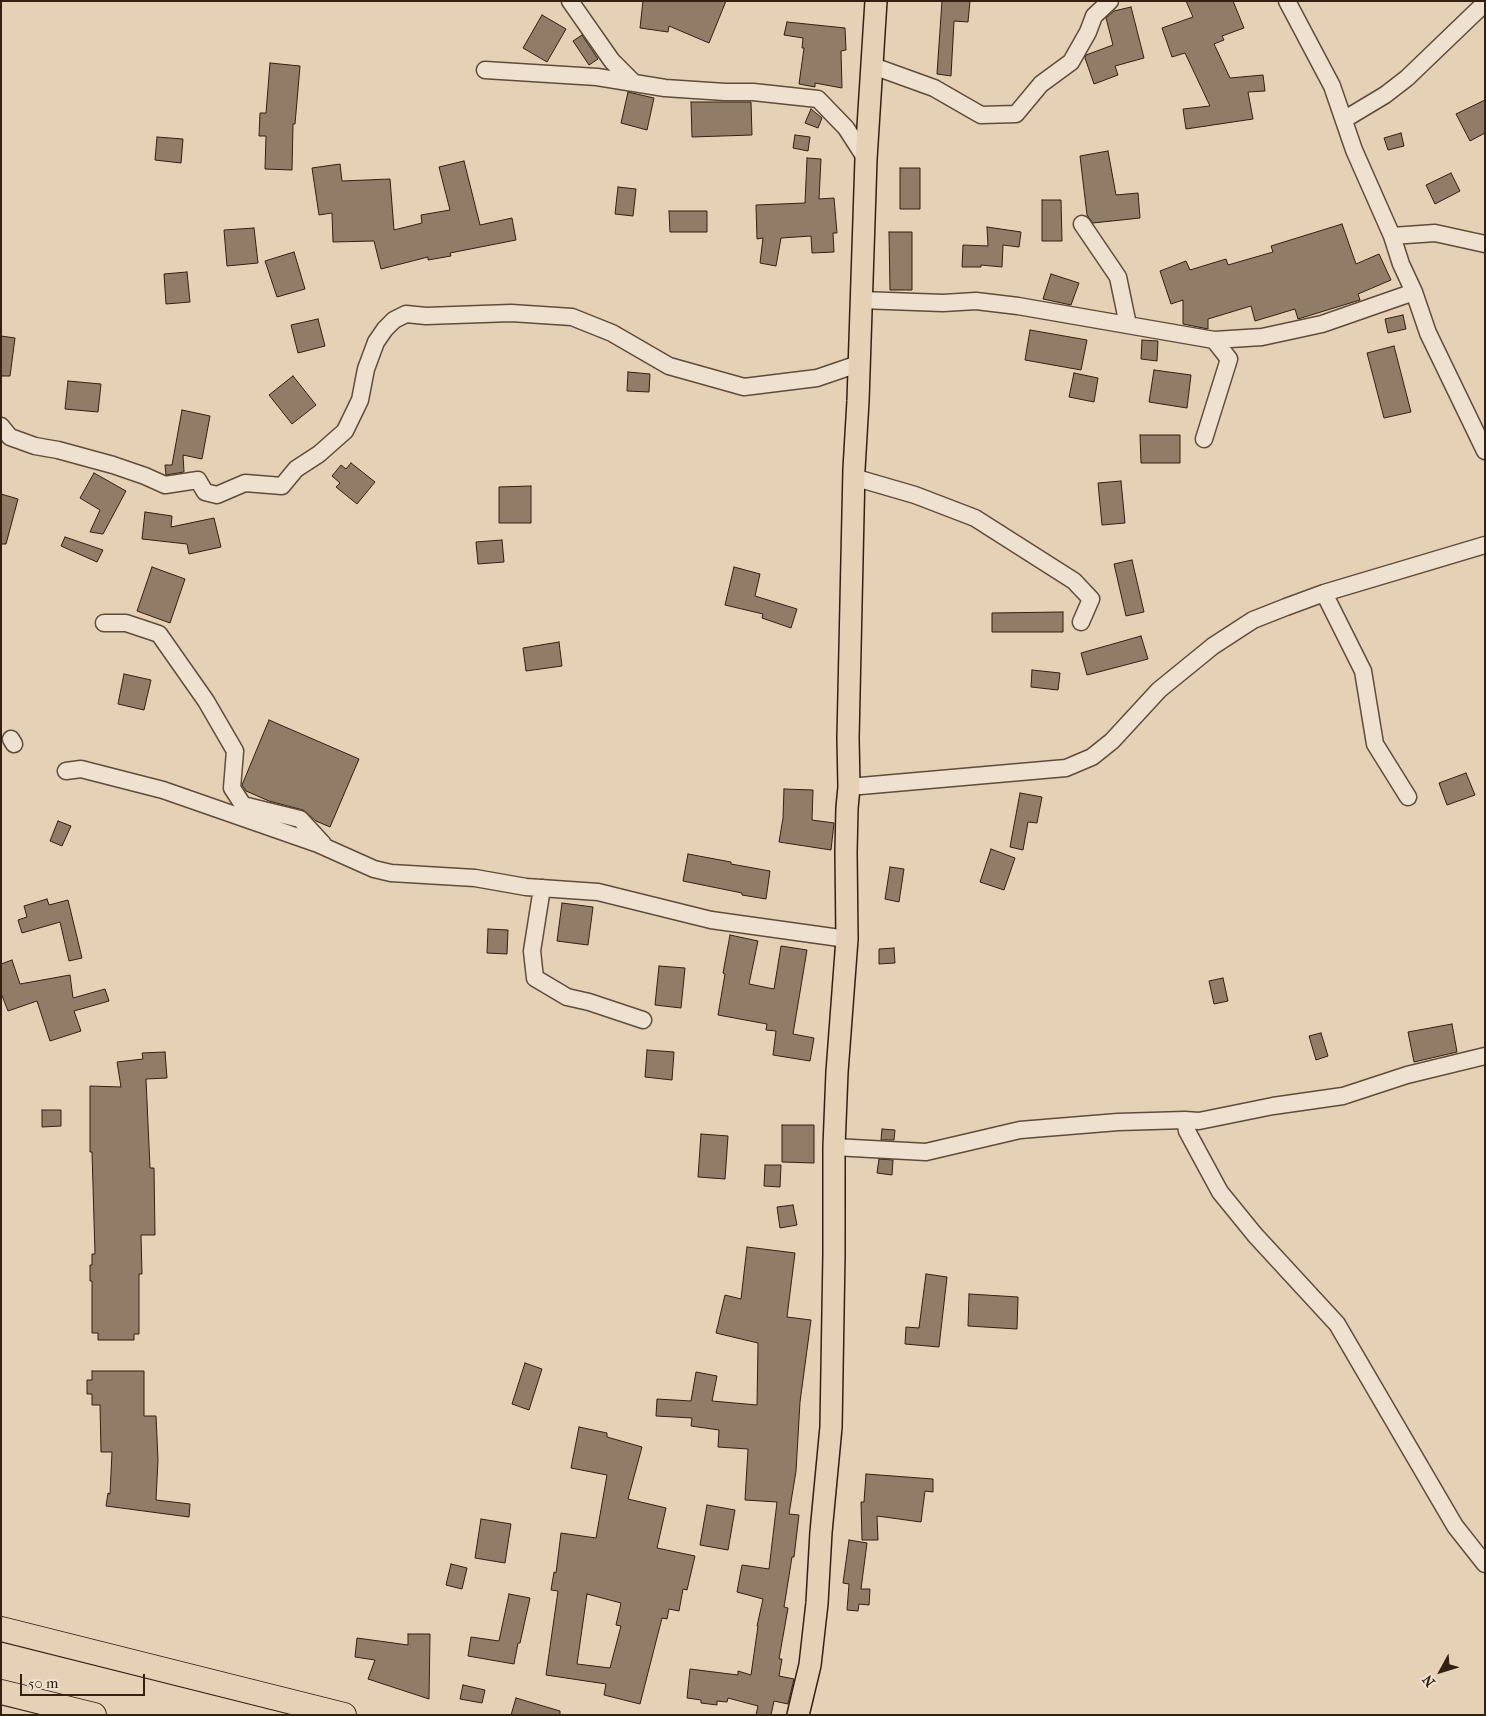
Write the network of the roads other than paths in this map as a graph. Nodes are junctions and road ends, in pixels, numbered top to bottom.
1 (570, 1) edge
2 (876, 1) edge
3 (1110, 1) edge
4 (1288, 1) edge
5 (1485, 2) edge
6 (873, 66) junction
7 (485, 70) dead end
8 (634, 83) junction
9 (1345, 120) junction
10 (866, 159) junction
11 (1082, 224) dead end
12 (1392, 236) junction
13 (1485, 244) edge
14 (1414, 292) junction
15 (861, 300) junction
16 (1128, 325) junction
17 (1214, 340) junction
18 (858, 364) junction
19 (1, 426) edge
20 (1204, 439) dead end
21 (1485, 452) edge
22 (854, 477) junction
23 (1485, 545) edge
24 (1324, 594) junction
25 (1081, 622) dead end
26 (104, 623) dead end
27 (66, 771) dead end
28 (849, 787) junction
29 (1408, 796) dead end
30 (327, 848) junction
31 (542, 888) junction
32 (847, 939) junction
33 (643, 1020) dead end
34 (1485, 1056) edge
35 (1185, 1120) junction
36 (834, 1147) junction
37 (1485, 1564) edge
38 (1, 1629) edge
39 (1, 1692) edge
40 (94, 1715) edge
41 (344, 1715) edge
42 (798, 1715) edge

1 - 8 street
2 - 6 main road
3 - 6 street
4 - 9 street
5 - 9 street
6 - 10 main road
7 - 8 street
8 - 10 street
9 - 12 street
10 - 15 main road
11 - 16 street
12 - 13 street
12 - 14 street
14 - 17 street
14 - 21 street
15 - 16 street
15 - 18 main road
16 - 17 street
17 - 20 street
18 - 19 street
18 - 22 main road
22 - 25 street
22 - 28 main road
23 - 24 street
24 - 28 street
24 - 29 street
26 - 30 street
27 - 30 street
28 - 32 main road
30 - 31 street
31 - 32 street
31 - 33 street
32 - 36 main road
34 - 35 street
35 - 36 street
35 - 37 street
36 - 42 main road
38 - 41 highway
39 - 40 highway

